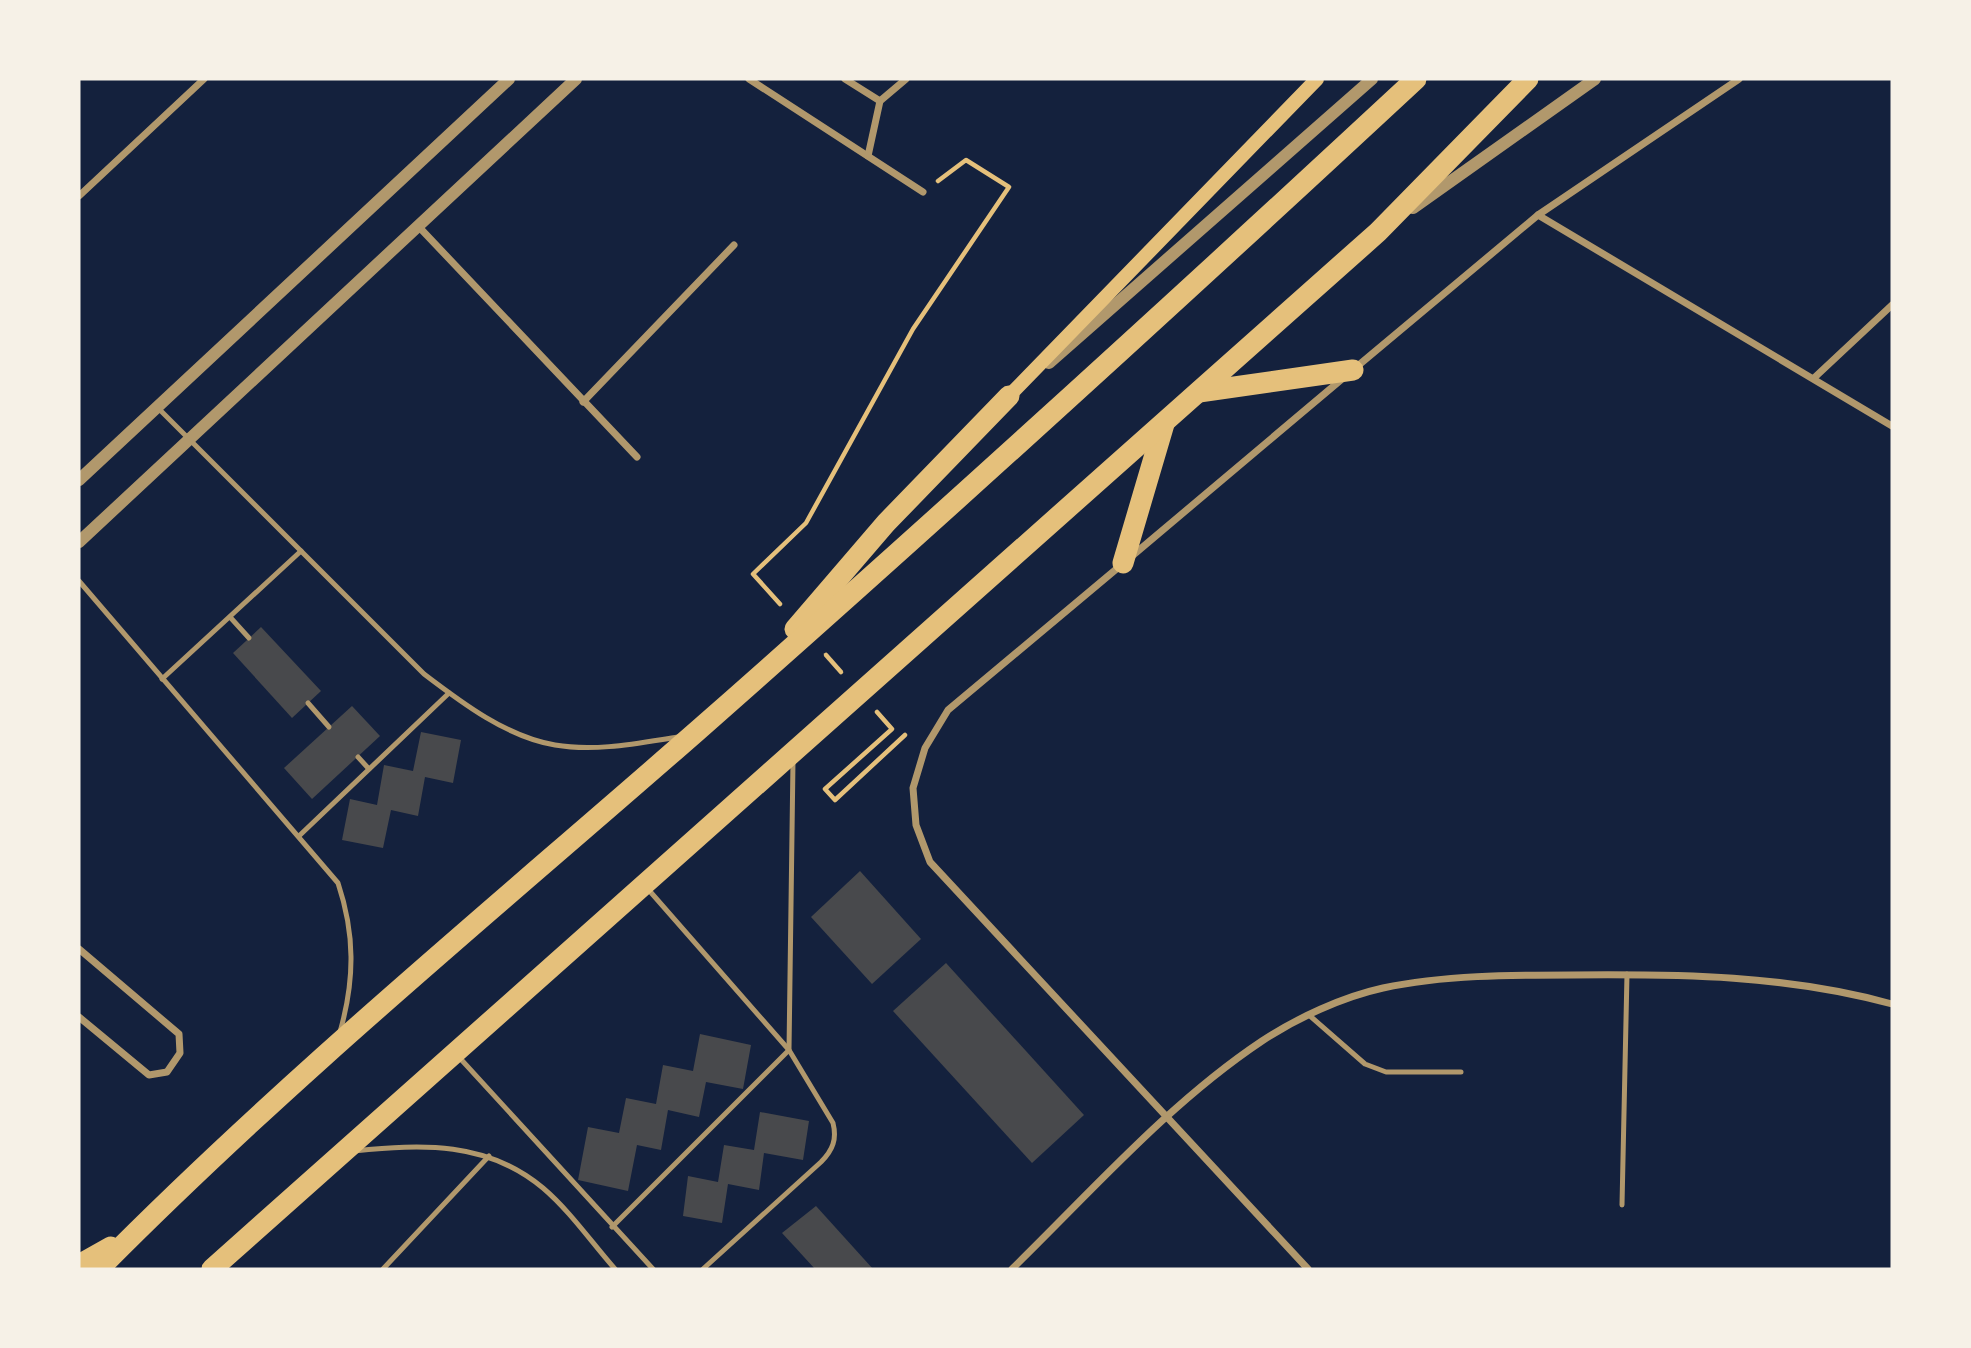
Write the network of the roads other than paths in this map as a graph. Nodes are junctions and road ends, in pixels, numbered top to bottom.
1 (204, 79) edge
2 (509, 79) edge
3 (576, 79) edge
4 (749, 79) edge
5 (845, 79) edge
6 (906, 79) edge
7 (1317, 79) edge
8 (1373, 79) edge
9 (1416, 79) edge
10 (1528, 79) edge
11 (1595, 79) edge
12 (1739, 79) edge
13 (880, 101) junction
14 (868, 156) junction
15 (923, 192) road end
16 (79, 196) edge
17 (1538, 215) junction
18 (419, 227) junction
19 (1378, 232) junction
20 (734, 245) dead end
21 (1892, 305) edge
22 (1353, 370) junction
23 (1814, 378) junction
24 (1199, 392) junction
25 (1010, 396) junction
26 (583, 402) junction
27 (158, 408) junction
28 (1164, 423) junction
29 (1892, 426) edge
30 (191, 440) junction
31 (637, 457) dead end
32 (79, 480) edge
33 (79, 542) edge
34 (301, 551) junction
35 (1124, 563) junction
36 (79, 581) edge
37 (230, 617) junction
38 (249, 638) dead end
39 (757, 678) junction
40 (162, 679) junction
41 (449, 693) junction
42 (307, 703) dead end
43 (329, 727) dead end
44 (692, 735) junction
45 (793, 753) junction
46 (358, 757) dead end
47 (369, 769) junction
48 (299, 836) junction
49 (644, 885) junction
50 (79, 948) edge
51 (1627, 974) junction
52 (1892, 1004) edge
53 (1309, 1015) junction
54 (79, 1017) edge
55 (338, 1042) junction
56 (789, 1050) junction
57 (455, 1053) junction
58 (1461, 1072) dead end
59 (1167, 1118) junction
60 (344, 1152) junction
61 (489, 1156) junction
62 (1622, 1205) dead end
63 (612, 1227) junction
64 (137, 1231) junction
65 (79, 1265) edge
66 (99, 1269) edge
67 (212, 1269) edge
68 (383, 1269) edge
69 (615, 1269) edge
70 (653, 1269) edge
71 (703, 1269) edge
72 (1012, 1269) edge
73 (1308, 1269) edge

1 - 16 street
2 - 27 street
3 - 18 street
4 - 14 street
5 - 13 street
6 - 13 street
7 - 25 main road
8 - 25 street
9 - 39 highway
10 - 19 highway
11 - 19 street
12 - 17 street
13 - 14 street
14 - 15 street
17 - 22 street
17 - 23 street
18 - 26 street
18 - 30 street
19 - 24 highway
20 - 26 street
21 - 23 street
22 - 24 highway
22 - 35 street
23 - 29 street
24 - 28 highway
25 - 39 highway
26 - 31 street
27 - 30 lane
27 - 32 street
28 - 35 highway
28 - 45 highway
30 - 33 street
30 - 34 lane
34 - 37 lane
34 - 41 lane
35 - 59 street
36 - 40 lane
37 - 38 lane
37 - 40 lane
39 - 44 highway
40 - 48 lane
41 - 44 lane
41 - 47 lane
42 - 43 lane
44 - 55 highway
45 - 49 highway
45 - 56 lane
46 - 47 lane
47 - 48 lane
48 - 55 lane
49 - 56 lane
49 - 57 highway
50 - 54 street
51 - 52 street
51 - 53 street
51 - 62 lane
53 - 58 lane
53 - 59 street
55 - 64 highway
56 - 63 lane
56 - 71 lane
57 - 60 highway
57 - 63 lane
59 - 72 street
59 - 73 street
60 - 61 lane
60 - 67 highway
61 - 68 lane
61 - 69 lane
63 - 70 lane
64 - 65 highway
64 - 66 highway

